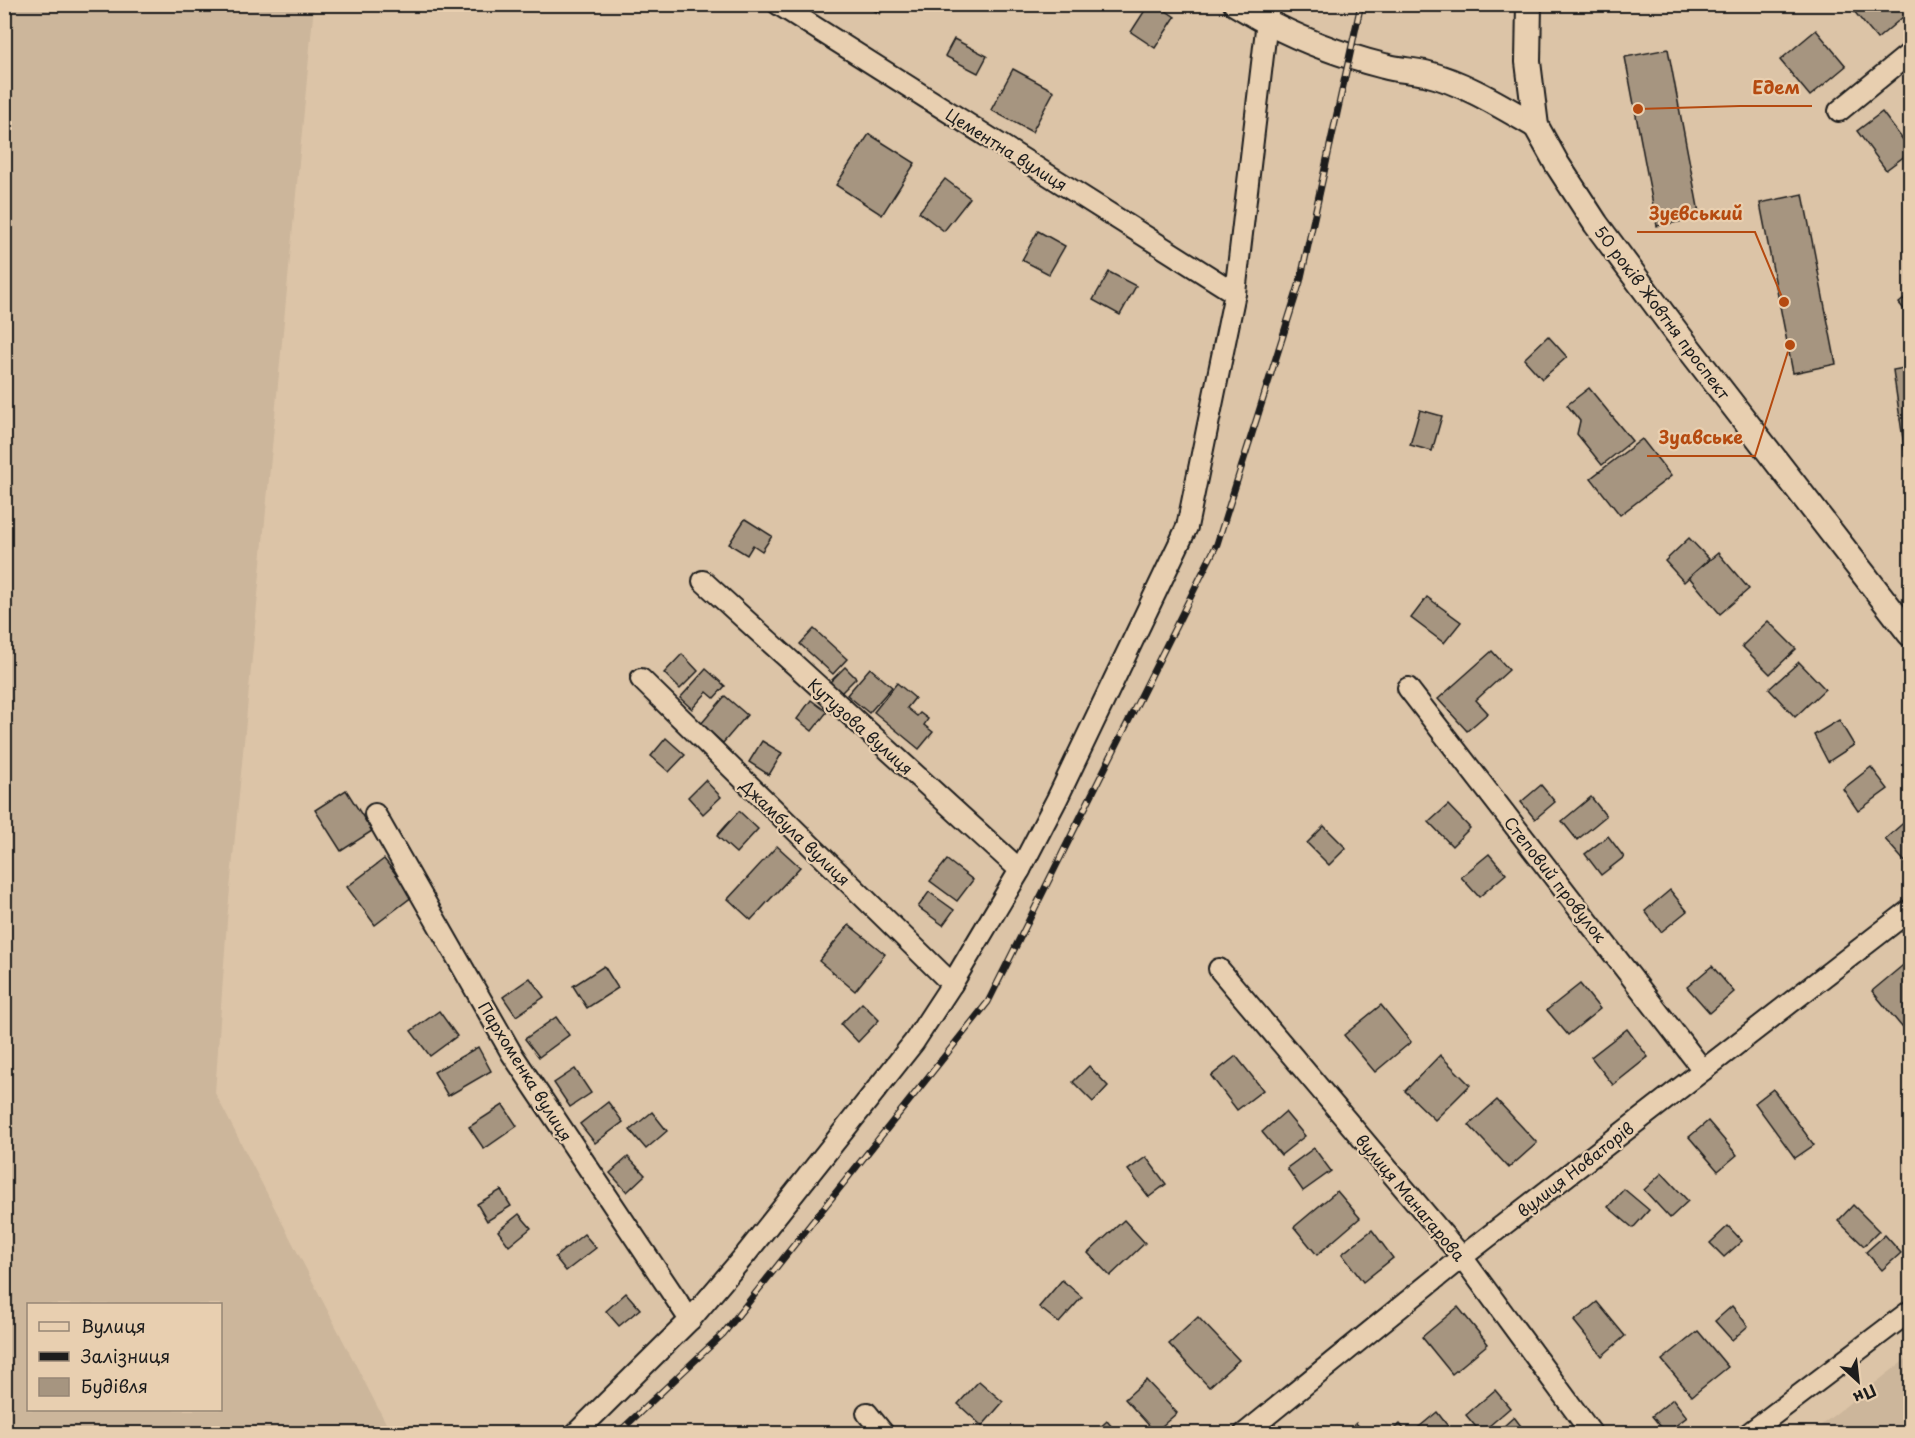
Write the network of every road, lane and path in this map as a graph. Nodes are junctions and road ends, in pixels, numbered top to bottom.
1 (778, 4) edge
2 (1236, 4) edge
3 (1529, 4) edge
4 (1267, 13) edge
5 (1911, 53) edge
6 (1839, 111) dead end
7 (1536, 126) junction
8 (1235, 293) junction
9 (703, 581) dead end
10 (1911, 634) edge
11 (641, 679) dead end
12 (1408, 688) dead end
13 (375, 814) dead end
14 (1020, 870) junction
15 (1911, 910) edge
16 (1219, 969) dead end
17 (952, 984) junction
18 (1703, 1070) junction
19 (1462, 1257) junction
20 (1911, 1311) edge
21 (690, 1320) junction
22 (867, 1413) dead end
23 (575, 1434) edge
24 (884, 1434) edge
25 (1244, 1434) edge
26 (1592, 1434) edge
27 (1748, 1434) edge

1 - 8 street, Цементна вулиця
2 - 4 street
3 - 7 street
4 - 7 street
4 - 8 street
5 - 6 street
7 - 10 street, 50 років Жовтня проспект
8 - 14 street
9 - 14 street, Кутузова вулиця
11 - 17 street, Джамбула вулиця
12 - 18 street, Степовий провулок
13 - 21 street, Пархоменка вулиця
14 - 17 street
15 - 18 street, вулиця Новаторів
16 - 19 street, вулиця Манагарова
17 - 21 street
18 - 19 street, вулиця Новаторів
19 - 25 street, вулиця Новаторів
19 - 26 street, вулиця Манагарова
20 - 27 street
21 - 23 street
22 - 24 street

